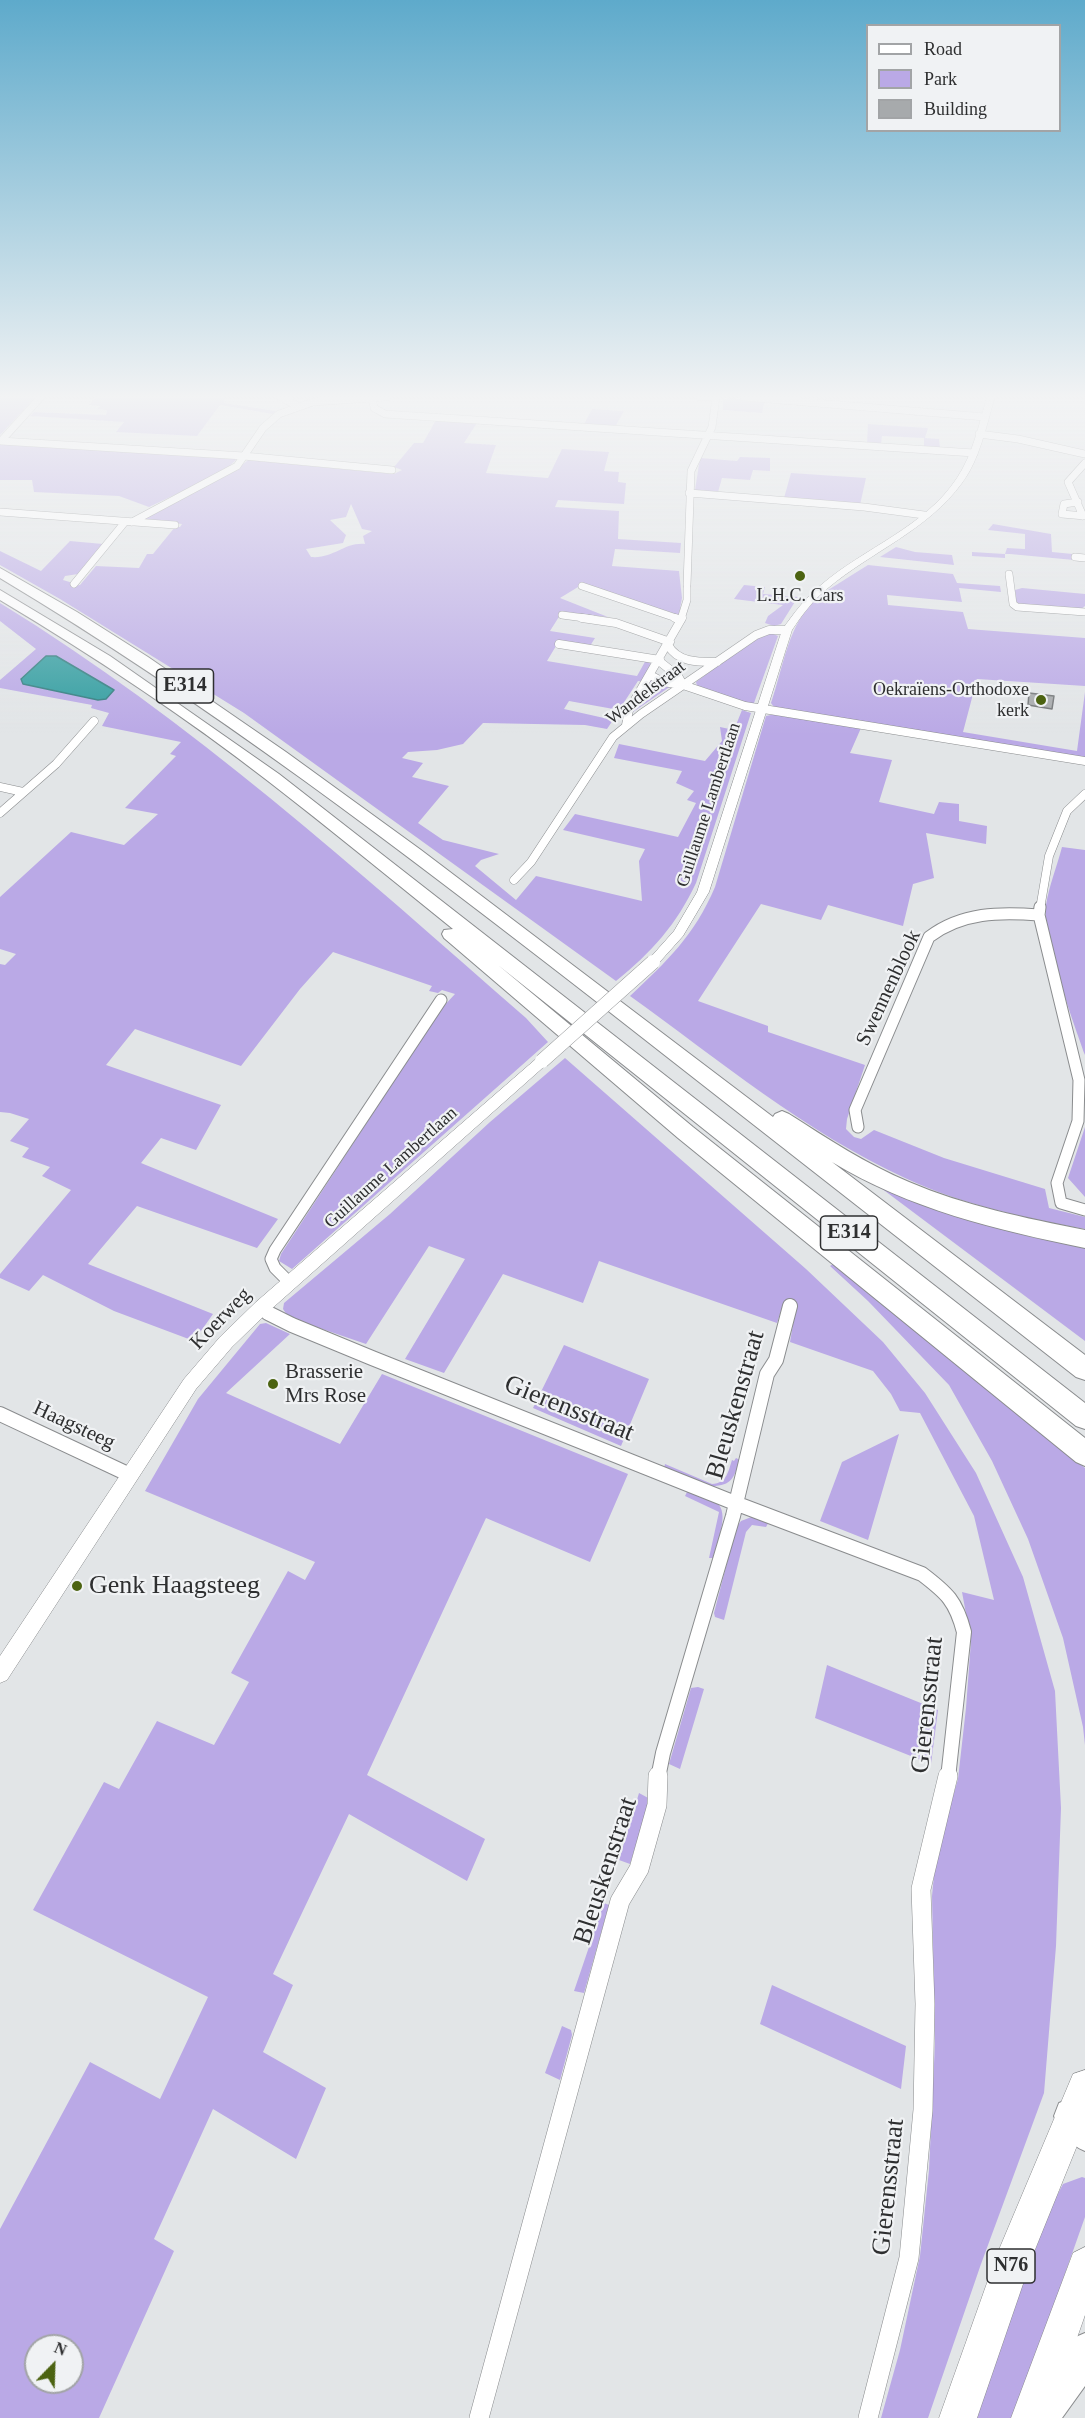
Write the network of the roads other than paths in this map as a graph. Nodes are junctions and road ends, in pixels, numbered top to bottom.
1 (153, 510) edge
2 (689, 510) edge
3 (885, 510) edge
4 (930, 510) edge
5 (1063, 510) edge
6 (0, 512) edge
7 (924, 515) junction
8 (1084, 516) edge
9 (128, 522) junction
10 (175, 525) dead end
11 (1075, 557) dead end
12 (1085, 558) edge
13 (0, 572) edge
14 (1009, 574) dead end
15 (65, 579) dead end
16 (582, 586) dead end
17 (0, 594) edge
18 (1085, 612) edge
19 (562, 615) dead end
20 (681, 620) junction
21 (787, 630) junction
22 (559, 644) dead end
23 (669, 644) junction
24 (660, 660) junction
25 (717, 662) junction
26 (650, 675) junction
27 (683, 685) junction
28 (760, 709) junction
29 (94, 721) dead end
30 (626, 725) junction
31 (1085, 761) edge
32 (0, 787) edge
33 (23, 792) junction
34 (1085, 794) edge
35 (0, 813) edge
36 (371, 854) junction
37 (514, 880) dead end
38 (1040, 915) junction
39 (441, 1000) dead end
40 (707, 1078) junction
41 (858, 1127) dead end
42 (1085, 1210) edge
43 (1085, 1239) edge
44 (290, 1283) junction
45 (790, 1306) dead end
46 (262, 1307) junction
47 (1085, 1369) edge
48 (0, 1414) edge
49 (1085, 1418) edge
50 (1085, 1454) edge
51 (129, 1475) junction
52 (735, 1503) junction
53 (0, 1673) edge
54 (1082, 2114) edge
55 (1085, 2265) edge
56 (1085, 2353) edge
57 (479, 2418) edge
58 (868, 2418) edge
59 (958, 2418) edge
60 (1030, 2418) edge
61 (1038, 2418) edge

1 - 9 street
2 - 20 street
3 - 7 street
4 - 7 street, Guillaume Lambertlaan
5 - 8 street
6 - 9 street
7 - 21 street, Guillaume Lambertlaan
9 - 10 street
9 - 15 street
11 - 12 street
13 - 40 highway, E314
14 - 18 street
16 - 20 street
17 - 36 highway, E314
19 - 23 street
20 - 23 street
21 - 25 street, Wandelstraat
21 - 28 street, Guillaume Lambertlaan
22 - 24 street
23 - 24 street
23 - 25 street
24 - 26 street
24 - 27 street
25 - 27 street, Wandelstraat
26 - 27 street
26 - 30 street
27 - 28 street
27 - 30 street, Wandelstraat
28 - 31 street
28 - 44 street, Guillaume Lambertlaan, bridge
29 - 33 street
30 - 37 street, Wandelstraat
32 - 33 street
33 - 35 street
34 - 38 street
36 - 49 highway, E314
36 - 50 highway
38 - 41 street, Swennenblook
38 - 42 street
39 - 44 street
40 - 43 highway
40 - 47 highway, E314
44 - 46 street, Koerweg
45 - 52 street, Bleuskenstraat
46 - 51 street, Koerweg
46 - 52 street, Gierensstraat
48 - 51 street, Haagsteeg
51 - 53 street, Koerweg
52 - 57 street, Bleuskenstraat
52 - 58 street, Gierensstraat
54 - 59 highway, N76
55 - 60 highway
56 - 61 highway

